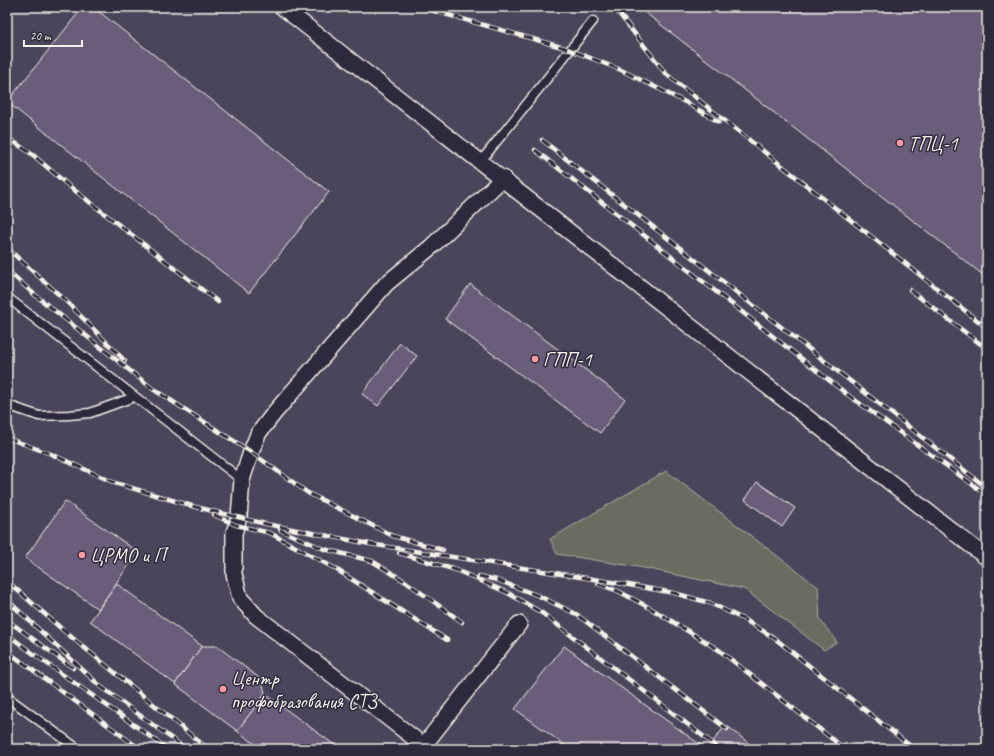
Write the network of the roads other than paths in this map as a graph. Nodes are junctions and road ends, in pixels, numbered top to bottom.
1 (282, 7) edge
2 (593, 21) dead end
3 (481, 161) junction
4 (503, 178) junction
5 (7, 297) edge
6 (134, 396) junction
7 (7, 405) edge
8 (242, 480) junction
9 (987, 558) edge
10 (519, 624) dead end
11 (7, 697) edge
12 (425, 748) edge
13 (78, 749) edge

1 - 3 street
2 - 3 lane
3 - 4 street
4 - 8 street
4 - 9 street
5 - 6 lane
6 - 7 lane
6 - 8 lane
8 - 12 street
10 - 12 street
11 - 13 lane

